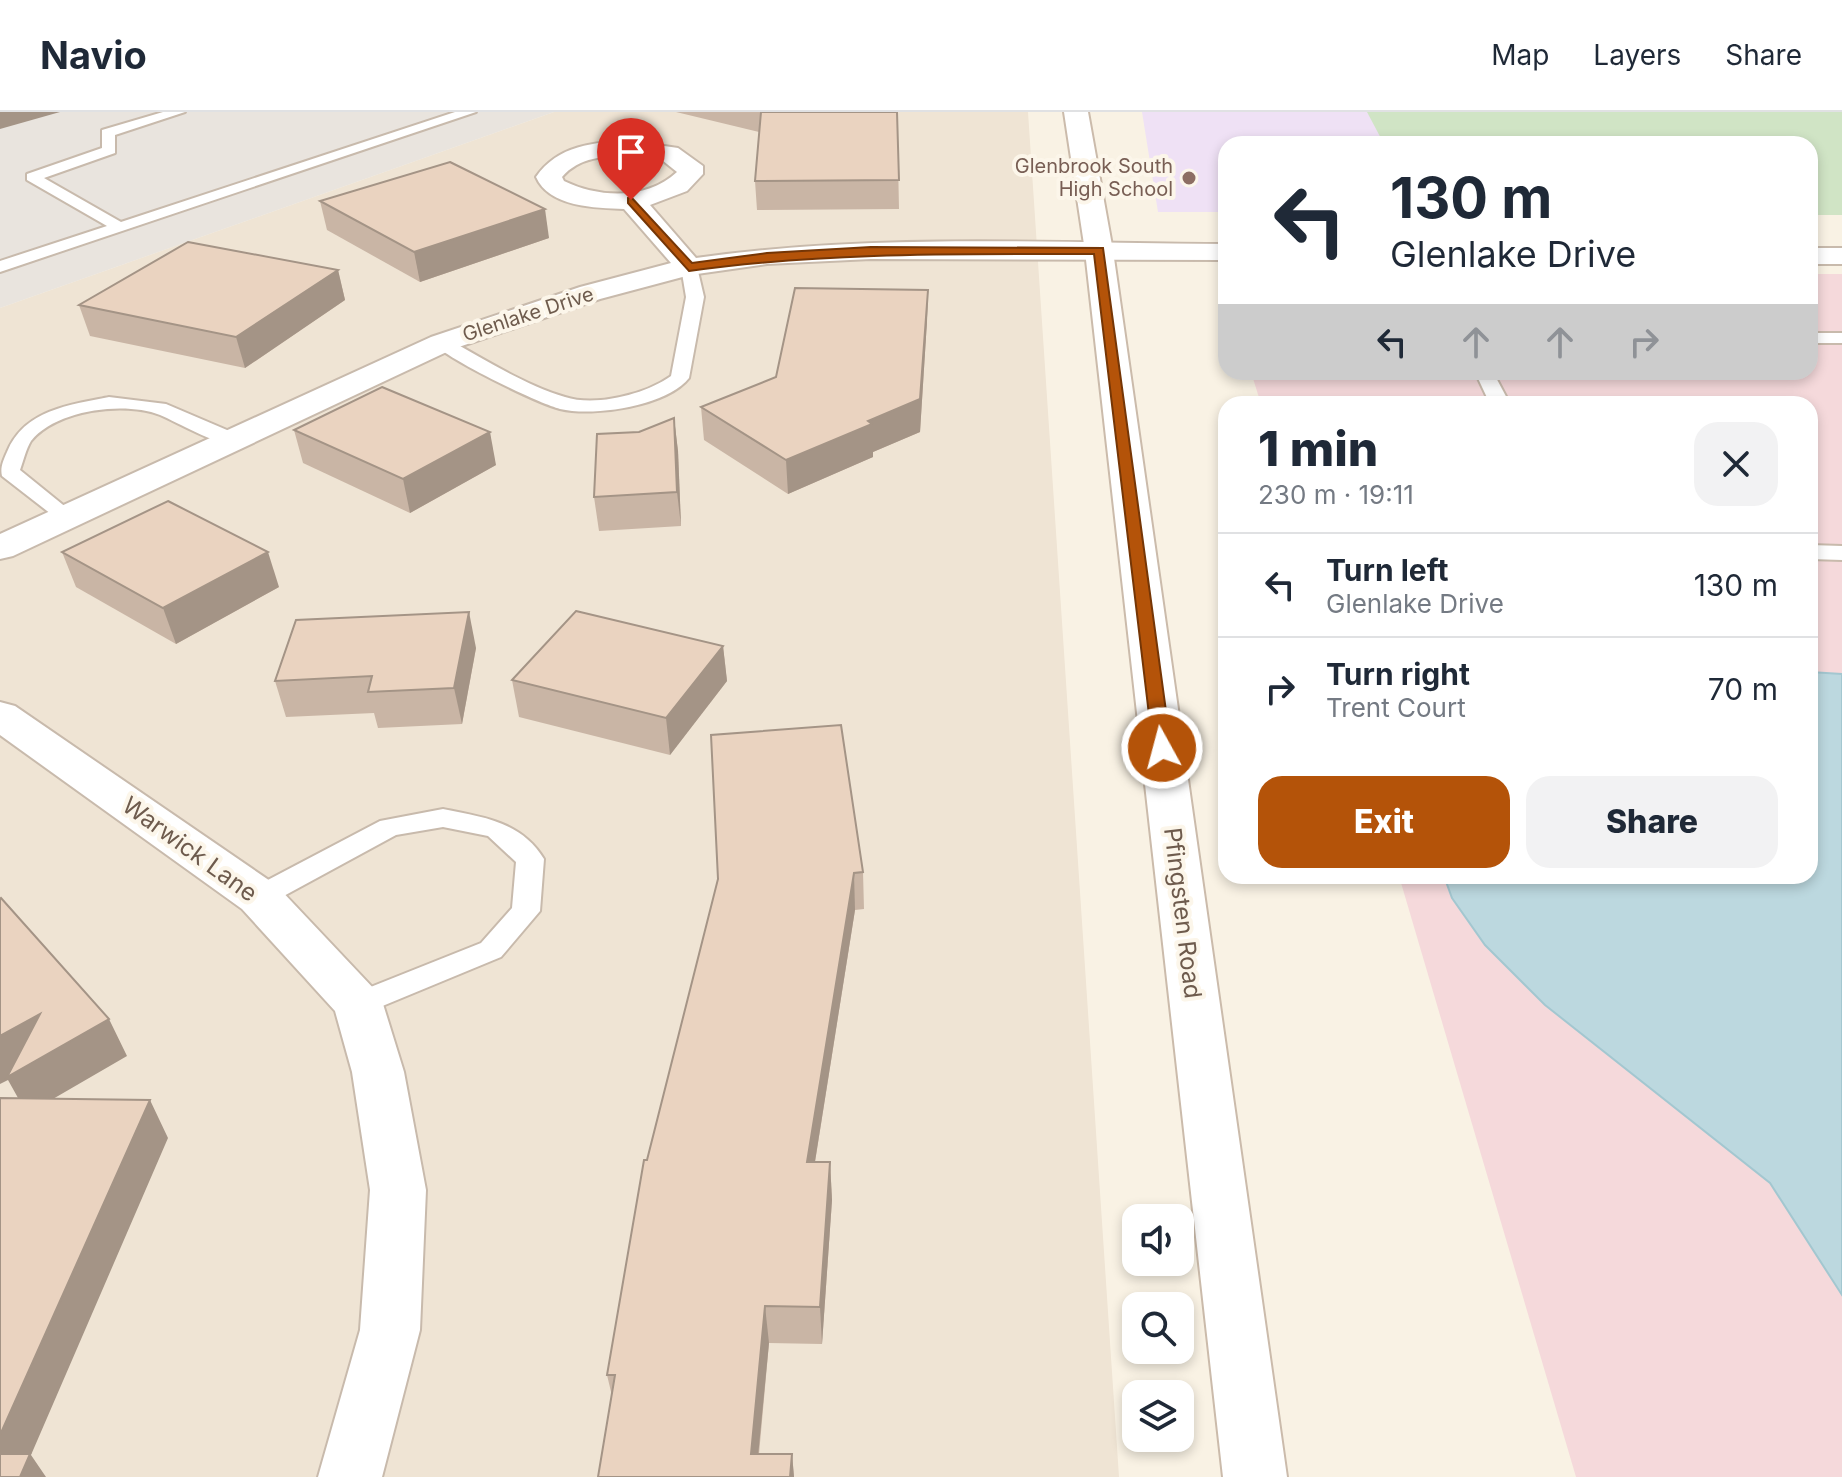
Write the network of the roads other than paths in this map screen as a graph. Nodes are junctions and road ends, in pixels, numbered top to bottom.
1 (178, 112) edge
2 (469, 112) edge
3 (1076, 112) edge
4 (631, 200) dead end
5 (121, 228) junction
6 (1099, 251) junction
7 (1218, 252) edge
8 (1818, 256) edge
9 (1842, 256) edge
10 (0, 267) edge
11 (689, 267) junction
12 (1818, 338) edge
13 (1842, 338) edge
14 (442, 343) junction
15 (234, 440) junction
16 (67, 517) junction
17 (0, 548) edge
18 (1818, 552) edge
19 (1842, 553) edge
20 (0, 715) edge
21 (259, 897) junction
22 (358, 1004) junction
23 (350, 1477) edge
24 (1255, 1477) edge

1 - 5 lane
2 - 5 lane
3 - 6 street, Pfingsten Road
4 - 11 street
5 - 10 lane
6 - 7 street, Glenlake Drive
6 - 11 street, Glenlake Drive
6 - 24 street, Pfingsten Road
8 - 9 street
11 - 14 street, Glenlake Drive
11 - 14 lane
12 - 13 lane
14 - 15 street, Glenlake Drive
15 - 16 street, Glenlake Drive
15 - 16 lane
16 - 17 street, Glenlake Drive
18 - 19 lane
20 - 21 street, Warwick Lane
21 - 22 street, Warwick Lane
21 - 22 lane
22 - 23 street, Warwick Lane

